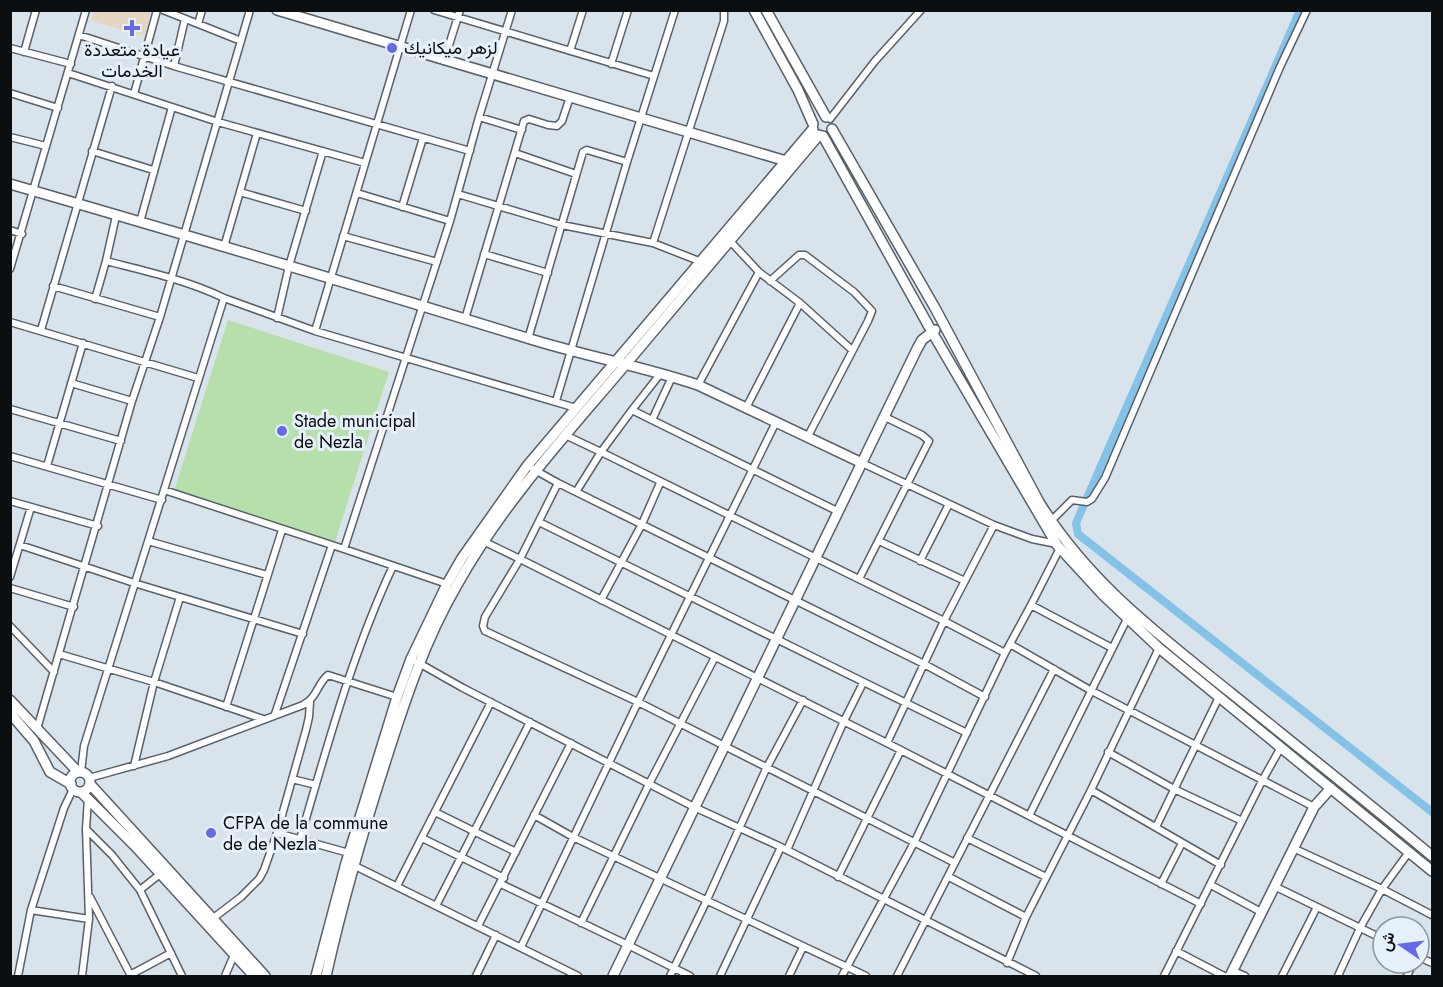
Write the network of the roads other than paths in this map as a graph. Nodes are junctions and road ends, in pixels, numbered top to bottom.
1 (36, 10) edge
2 (86, 10) edge
3 (157, 10) edge
4 (163, 10) edge
5 (202, 10) edge
6 (250, 10) edge
7 (278, 10) edge
8 (411, 10) edge
9 (434, 10) edge
10 (460, 10) edge
11 (512, 10) edge
12 (583, 10) edge
13 (628, 10) edge
14 (675, 10) edge
15 (724, 10) edge
16 (754, 10) edge
17 (766, 10) edge
18 (921, 10) edge
19 (1307, 10) edge
20 (296, 13) edge
21 (458, 18) junction
22 (185, 19) junction
23 (198, 24) junction
24 (506, 32) junction
25 (79, 35) junction
26 (241, 41) junction
27 (399, 47) junction
28 (10, 48) edge
29 (570, 51) junction
30 (24, 52) junction
31 (144, 57) junction
32 (444, 61) junction
33 (71, 64) junction
34 (611, 64) junction
35 (174, 66) junction
36 (68, 74) junction
37 (492, 76) junction
38 (654, 76) junction
39 (229, 82) junction
40 (112, 86) junction
41 (10, 93) edge
42 (134, 94) junction
43 (570, 97) junction
44 (172, 107) junction
45 (58, 108) junction
46 (479, 117) junction
47 (641, 119) junction
48 (218, 122) junction
49 (829, 122) junction
50 (376, 125) junction
51 (522, 130) junction
52 (817, 131) junction
53 (257, 133) junction
54 (689, 133) junction
55 (10, 137) edge
56 (423, 138) junction
57 (46, 146) junction
58 (92, 151) junction
59 (323, 151) junction
60 (470, 151) junction
61 (515, 153) junction
62 (786, 161) junction
63 (627, 162) junction
64 (365, 163) junction
65 (153, 170) junction
66 (576, 174) junction
67 (10, 184) edge
68 (34, 191) junction
69 (240, 192) junction
70 (357, 193) junction
71 (458, 194) junction
72 (78, 204) junction
73 (402, 207) junction
74 (498, 207) junction
75 (306, 211) junction
76 (116, 216) junction
77 (450, 220) junction
78 (140, 222) junction
79 (562, 225) junction
80 (10, 230) edge
81 (22, 234) junction
82 (183, 234) junction
83 (606, 234) junction
84 (343, 236) junction
85 (731, 242) junction
86 (653, 243) junction
87 (225, 247) junction
88 (484, 254) junction
89 (106, 261) junction
90 (699, 261) junction
91 (437, 262) junction
92 (289, 266) junction
93 (10, 269) edge
94 (759, 272) junction
95 (548, 273) junction
96 (170, 278) junction
97 (332, 279) junction
98 (770, 281) junction
99 (52, 286) junction
100 (224, 298) junction
101 (94, 299) junction
102 (800, 303) junction
103 (423, 305) junction
104 (935, 308) junction
105 (160, 316) junction
106 (277, 318) junction
107 (465, 319) junction
108 (924, 319) junction
109 (10, 322) edge
110 (942, 324) junction
111 (41, 330) junction
112 (315, 331) junction
113 (932, 333) junction
114 (528, 339) junction
115 (922, 340) junction
116 (83, 343) junction
117 (852, 350) junction
118 (571, 351) junction
119 (407, 359) junction
120 (146, 362) junction
121 (616, 362) junction
122 (626, 364) junction
123 (661, 373) junction
124 (672, 376) junction
125 (198, 378) junction
126 (71, 383) junction
127 (698, 385) junction
128 (132, 401) junction
129 (556, 401) junction
130 (576, 408) junction
131 (746, 408) junction
132 (10, 409) edge
133 (632, 410) junction
134 (885, 417) junction
135 (652, 420) junction
136 (776, 422) junction
137 (60, 424) junction
138 (565, 435) junction
139 (807, 438) junction
140 (120, 441) junction
141 (601, 452) junction
142 (10, 456) edge
143 (861, 463) junction
144 (47, 466) junction
145 (531, 468) junction
146 (753, 469) junction
147 (558, 483) junction
148 (660, 483) junction
149 (110, 484) junction
150 (907, 484) junction
151 (164, 490) junction
152 (576, 492) junction
153 (162, 500) junction
154 (10, 501) edge
155 (949, 504) junction
156 (31, 507) junction
157 (837, 512) junction
158 (730, 517) junction
159 (539, 522) junction
160 (642, 524) junction
161 (1048, 524) junction
162 (98, 525) junction
163 (994, 525) junction
164 (282, 530) junction
165 (148, 541) junction
166 (483, 541) junction
167 (879, 541) junction
168 (20, 545) junction
169 (332, 545) junction
170 (1059, 547) junction
171 (344, 549) junction
172 (709, 557) junction
173 (814, 558) junction
174 (520, 559) junction
175 (920, 561) junction
176 (621, 562) junction
177 (393, 566) junction
178 (86, 567) junction
179 (267, 575) junction
180 (10, 577) edge
181 (859, 579) junction
182 (965, 581) junction
183 (134, 583) junction
184 (447, 584) junction
185 (12, 591) edge
186 (690, 596) junction
187 (180, 597) junction
188 (601, 600) junction
189 (795, 601) junction
190 (1031, 605) junction
191 (74, 607) junction
192 (254, 619) junction
193 (1127, 619) junction
194 (944, 621) junction
195 (10, 626) edge
196 (303, 634) junction
197 (670, 636) junction
198 (777, 639) junction
199 (1010, 644) junction
200 (1112, 648) junction
201 (1159, 648) junction
202 (1005, 653) junction
203 (59, 654) junction
204 (714, 657) junction
205 (415, 661) junction
206 (924, 664) junction
207 (108, 668) junction
208 (1054, 669) junction
209 (54, 672) junction
210 (758, 678) junction
211 (347, 679) junction
212 (154, 682) junction
213 (863, 683) junction
214 (1090, 690) junction
215 (397, 697) junction
216 (986, 697) junction
217 (1219, 697) junction
218 (10, 700) edge
219 (803, 700) junction
220 (310, 702) junction
221 (491, 702) junction
222 (638, 702) junction
223 (907, 703) junction
224 (226, 707) junction
225 (1128, 710) junction
226 (10, 713) edge
227 (275, 714) junction
228 (263, 719) junction
229 (844, 721) junction
230 (530, 722) junction
231 (680, 723) junction
232 (37, 729) junction
233 (967, 733) junction
234 (571, 742) junction
235 (887, 743) junction
236 (1195, 745) junction
237 (724, 747) junction
238 (1281, 747) junction
239 (902, 750) junction
240 (1108, 752) junction
241 (609, 763) junction
242 (134, 766) junction
243 (766, 769) junction
244 (79, 772) junction
245 (948, 775) junction
246 (292, 779) junction
247 (90, 781) junction
248 (1262, 781) junction
249 (649, 784) junction
250 (316, 785) junction
251 (1331, 788) junction
252 (1174, 789) junction
253 (78, 790) junction
254 (1091, 790) junction
255 (813, 792) junction
256 (989, 795) junction
257 (694, 807) junction
258 (1314, 807) junction
259 (435, 812) junction
260 (534, 814) junction
261 (1029, 816) junction
262 (867, 818) junction
263 (1242, 821) junction
264 (1156, 827) junction
265 (739, 828) junction
266 (86, 829) junction
267 (474, 831) junction
268 (277, 833) junction
269 (1067, 834) junction
270 (573, 837) junction
271 (422, 838) junction
272 (967, 838) junction
273 (300, 839) junction
274 (915, 842) junction
275 (1182, 843) junction
276 (1293, 848) junction
277 (784, 849) junction
278 (516, 852) junction
279 (1409, 852) junction
280 (614, 856) junction
281 (1432, 856) edge
282 (460, 857) junction
283 (350, 861) junction
284 (955, 863) junction
285 (1221, 865) junction
286 (1432, 871) edge
287 (160, 874) junction
288 (838, 877) junction
289 (949, 877) junction
290 (1046, 877) junction
291 (660, 878) junction
292 (502, 881) junction
293 (1161, 884) junction
294 (1211, 885) junction
295 (397, 886) junction
296 (1274, 886) junction
297 (1382, 889) junction
298 (140, 890) junction
299 (90, 897) junction
300 (885, 899) junction
301 (706, 902) junction
302 (541, 904) junction
303 (1201, 904) junction
304 (436, 906) junction
305 (1317, 907) junction
306 (32, 910) junction
307 (1261, 912) junction
308 (1432, 915) edge
309 (1026, 917) junction
310 (89, 919) junction
311 (212, 919) junction
312 (747, 921) junction
313 (926, 921) junction
314 (581, 923) junction
315 (478, 926) junction
316 (1360, 928) junction
317 (1371, 933) edge
318 (496, 935) junction
319 (628, 945) junction
320 (521, 947) junction
321 (803, 947) junction
322 (1176, 951) junction
323 (171, 953) junction
324 (234, 955) junction
325 (1007, 963) junction
326 (674, 968) junction
327 (846, 968) junction
328 (1232, 974) edge
329 (18, 976) edge
330 (82, 976) edge
331 (131, 976) edge
332 (182, 976) edge
333 (225, 976) edge
334 (254, 976) edge
335 (265, 976) edge
336 (316, 976) edge
337 (326, 976) edge
338 (476, 976) edge
339 (579, 976) edge
340 (613, 976) edge
341 (670, 976) edge
342 (690, 976) edge
343 (720, 976) edge
344 (789, 976) edge
345 (842, 976) edge
346 (866, 976) edge
347 (897, 976) edge
348 (1036, 976) edge
349 (1164, 976) edge
350 (1224, 976) edge
351 (1245, 976) edge
352 (1282, 976) edge
353 (1338, 976) edge

1 - 30 street
2 - 25 street
3 - 31 street
4 - 22 street
5 - 23 street
6 - 26 street
7 - 20 main road
8 - 27 street
9 - 21 street
10 - 21 street
11 - 24 street
12 - 29 street
13 - 34 street
14 - 38 street
15 - 54 street
16 - 52 main road
17 - 49 main road
18 - 49 street
19 - 161 street
20 - 27 main road
21 - 24 street
21 - 32 street
22 - 23 street
22 - 35 street
23 - 26 street
24 - 29 street
24 - 37 street
25 - 31 street
25 - 33 street
26 - 39 street
27 - 32 main road
27 - 50 street
28 - 30 street
29 - 34 street
30 - 33 street
31 - 35 street
31 - 42 street
32 - 37 main road
33 - 36 street
34 - 38 street
35 - 39 street
36 - 40 street
36 - 45 street
37 - 43 main road
37 - 46 street
38 - 47 street
39 - 48 street
39 - 50 street
40 - 42 street
40 - 58 street
41 - 45 street
42 - 44 street
43 - 47 main road
43 - 51 street
44 - 48 street
44 - 65 street
45 - 57 street
46 - 51 street
46 - 60 street
47 - 54 main road
47 - 63 street
48 - 53 street
48 - 82 street
49 - 52 main road
49 - 52 main road
49 - 104 main road
50 - 56 street
50 - 64 street
51 - 61 street
52 - 62 main road
52 - 85 main road
52 - 108 main road
53 - 59 street
53 - 69 street
54 - 62 main road
54 - 86 street
55 - 57 street
56 - 60 street
56 - 73 street
57 - 68 street
58 - 65 street
58 - 72 street
59 - 64 street
59 - 75 street
60 - 71 street
61 - 66 street
61 - 74 street
62 - 90 main road
63 - 66 street
63 - 83 street
64 - 70 street
65 - 78 street
66 - 79 street
67 - 68 main road
68 - 72 main road
68 - 81 street
69 - 75 street
69 - 87 street
70 - 73 street
70 - 84 street
71 - 74 street
71 - 77 street
72 - 76 main road
72 - 99 street
73 - 77 street
74 - 79 street
74 - 88 street
75 - 92 street
76 - 78 main road
76 - 89 street
77 - 91 street
78 - 82 main road
79 - 83 street
79 - 95 street
80 - 81 street
81 - 93 street
82 - 87 main road
82 - 96 street
83 - 86 street
83 - 118 street
84 - 91 street
84 - 97 street
85 - 94 street
85 - 122 main road
86 - 90 street
87 - 92 main road
88 - 95 street
88 - 107 street
89 - 96 street
89 - 101 street
90 - 121 main road
91 - 103 street
92 - 97 main road
92 - 106 street
94 - 98 street
94 - 127 street
95 - 114 street
96 - 100 street
96 - 105 street
97 - 103 main road
97 - 112 street
98 - 102 street
98 - 117 street
99 - 101 street
99 - 111 street
100 - 106 street
100 - 125 street
101 - 105 street
102 - 117 street
102 - 131 street
103 - 107 main road
103 - 119 street
104 - 108 main road
104 - 110 main road
105 - 120 street
106 - 112 street
107 - 114 main road
108 - 113 main road
108 - 115 main road
109 - 111 street
110 - 113 main road
110 - 161 main road
111 - 116 street
112 - 119 street
113 - 115 main road
113 - 161 main road
114 - 118 main road
115 - 134 main road
116 - 120 street
116 - 126 street
117 - 139 street
118 - 121 main road
118 - 129 street
119 - 129 street
119 - 171 street
120 - 125 street
120 - 128 street
121 - 122 main road
121 - 130 main road
122 - 123 main road
122 - 138 main road
123 - 124 main road
123 - 133 street
124 - 127 main road
124 - 135 street
125 - 151 street
126 - 128 street
126 - 137 street
127 - 131 main road
128 - 140 street
129 - 130 street
130 - 145 main road
131 - 136 main road
132 - 137 street
133 - 135 street
133 - 141 street
134 - 143 main road
134 - 150 street
135 - 146 street
136 - 139 main road
136 - 146 street
137 - 140 street
137 - 144 street
138 - 141 street
138 - 145 main road
139 - 143 main road
140 - 149 street
141 - 148 street
141 - 152 street
142 - 144 street
143 - 150 street
143 - 157 main road
144 - 149 street
145 - 147 street
145 - 166 main road
145 - 184 main road
146 - 157 street
146 - 158 street
147 - 152 street
147 - 159 street
148 - 158 street
148 - 160 street
149 - 153 street
149 - 162 street
150 - 155 street
150 - 167 street
151 - 153 street
151 - 164 street
152 - 160 street
153 - 165 street
154 - 156 street
155 - 163 street
155 - 175 street
156 - 162 street
156 - 168 street
157 - 173 main road
158 - 172 street
158 - 173 street
159 - 174 street
159 - 176 street
160 - 172 street
160 - 176 street
161 - 170 main road
161 - 281 main road
162 - 178 street
163 - 170 street
163 - 182 street
164 - 169 street
164 - 179 street
165 - 179 street
165 - 183 street
166 - 174 street
166 - 205 main road
167 - 175 street
167 - 181 street
168 - 178 street
168 - 180 street
169 - 171 street
169 - 196 street
170 - 190 street
170 - 193 main road
171 - 177 street
172 - 186 street
172 - 189 street
173 - 181 street
173 - 189 main road
174 - 188 street
174 - 222 street
175 - 182 street
176 - 186 street
176 - 188 street
177 - 184 street
177 - 211 street
178 - 183 street
178 - 191 street
179 - 192 street
181 - 194 street
182 - 194 street
183 - 187 street
183 - 207 street
184 - 205 main road
185 - 191 street
186 - 197 street
186 - 198 street
187 - 192 street
187 - 212 street
188 - 197 street
189 - 198 main road
189 - 206 street
190 - 199 street
190 - 200 street
191 - 203 street
192 - 196 street
192 - 224 street
193 - 200 street
193 - 201 main road
194 - 202 street
194 - 206 street
195 - 209 street
196 - 227 street
197 - 204 street
197 - 222 street
198 - 210 main road
198 - 213 street
199 - 202 street
199 - 208 street
200 - 214 street
201 - 217 main road
201 - 225 street
202 - 216 street
203 - 207 street
203 - 209 street
204 - 210 street
204 - 231 street
205 - 215 main road
205 - 221 street
205 - 283 main road
206 - 216 street
206 - 223 street
207 - 212 street
207 - 244 street
208 - 214 street
208 - 256 street
209 - 232 street
210 - 219 street
210 - 237 main road
211 - 215 street
211 - 220 street
211 - 250 street
212 - 224 street
212 - 242 street
213 - 223 street
213 - 229 street
214 - 225 street
214 - 261 street
215 - 283 main road
216 - 233 street
217 - 236 street
217 - 238 main road
218 - 232 main road
219 - 229 street
219 - 243 street
220 - 227 street
220 - 246 street
221 - 230 street
221 - 259 street
222 - 231 street
222 - 241 street
223 - 233 street
223 - 235 street
224 - 228 street
225 - 236 street
225 - 240 street
226 - 253 main road
227 - 228 street
228 - 242 street
229 - 235 street
229 - 255 street
230 - 234 street
230 - 267 street
231 - 237 street
231 - 249 street
232 - 244 main road
233 - 245 street
234 - 241 street
234 - 260 street
235 - 239 street
236 - 248 street
236 - 252 street
237 - 243 street
237 - 257 main road
238 - 248 street
238 - 251 main road
239 - 245 street
239 - 262 street
240 - 252 street
240 - 254 street
241 - 249 street
241 - 270 street
242 - 247 street
243 - 255 street
243 - 265 street
244 - 247 main road
244 - 253 main road
245 - 256 street
245 - 274 street
246 - 250 street
246 - 268 street
247 - 253 main road
247 - 311 main road
248 - 258 street
248 - 263 street
249 - 257 street
249 - 280 street
250 - 273 street
251 - 258 main road
251 - 279 main road
252 - 263 street
252 - 264 street
253 - 266 street
253 - 287 main road
253 - 306 street
254 - 264 street
254 - 269 street
255 - 262 street
255 - 277 street
256 - 261 street
256 - 272 street
257 - 265 street
257 - 291 main road
258 - 276 main road
259 - 267 street
259 - 271 street
260 - 270 street
260 - 278 street
261 - 269 street
262 - 274 street
262 - 288 street
263 - 285 street
264 - 275 street
265 - 277 street
265 - 301 street
266 - 298 street
266 - 299 street
267 - 278 street
267 - 282 street
268 - 273 street
268 - 311 street
269 - 290 street
269 - 293 street
270 - 280 street
270 - 302 street
271 - 282 street
271 - 295 street
272 - 284 street
272 - 290 street
273 - 283 street
274 - 284 street
274 - 300 street
275 - 285 street
275 - 293 street
276 - 296 main road
276 - 297 street
277 - 288 street
277 - 312 street
278 - 292 street
279 - 286 main road
279 - 297 street
280 - 291 street
280 - 314 street
282 - 292 street
282 - 304 street
283 - 295 street
283 - 336 main road
283 - 337 main road
284 - 289 street
285 - 294 street
287 - 298 street
287 - 324 main road
288 - 300 street
289 - 309 street
289 - 313 street
290 - 309 street
291 - 301 street
291 - 319 main road
292 - 302 street
292 - 315 street
293 - 303 street
294 - 303 street
294 - 307 street
295 - 304 street
296 - 305 street
296 - 307 main road
297 - 308 street
297 - 316 street
298 - 323 street
299 - 310 street
299 - 331 street
300 - 313 street
300 - 327 street
301 - 312 street
301 - 326 street
302 - 314 street
302 - 320 street
303 - 322 street
304 - 315 street
305 - 316 street
305 - 352 street
306 - 310 street
306 - 329 street
307 - 328 main road
309 - 325 street
310 - 330 street
311 - 335 main road
312 - 321 street
312 - 343 street
313 - 325 street
313 - 347 street
314 - 319 street
315 - 318 street
316 - 317 street
316 - 353 street
318 - 320 street
318 - 338 street
319 - 326 street
319 - 340 main road
320 - 339 street
321 - 327 street
321 - 344 street
322 - 349 street
322 - 350 street
323 - 331 street
323 - 332 street
324 - 333 street
324 - 334 main road
325 - 348 street
326 - 341 street
326 - 342 street
327 - 345 street
327 - 346 street
328 - 351 street

